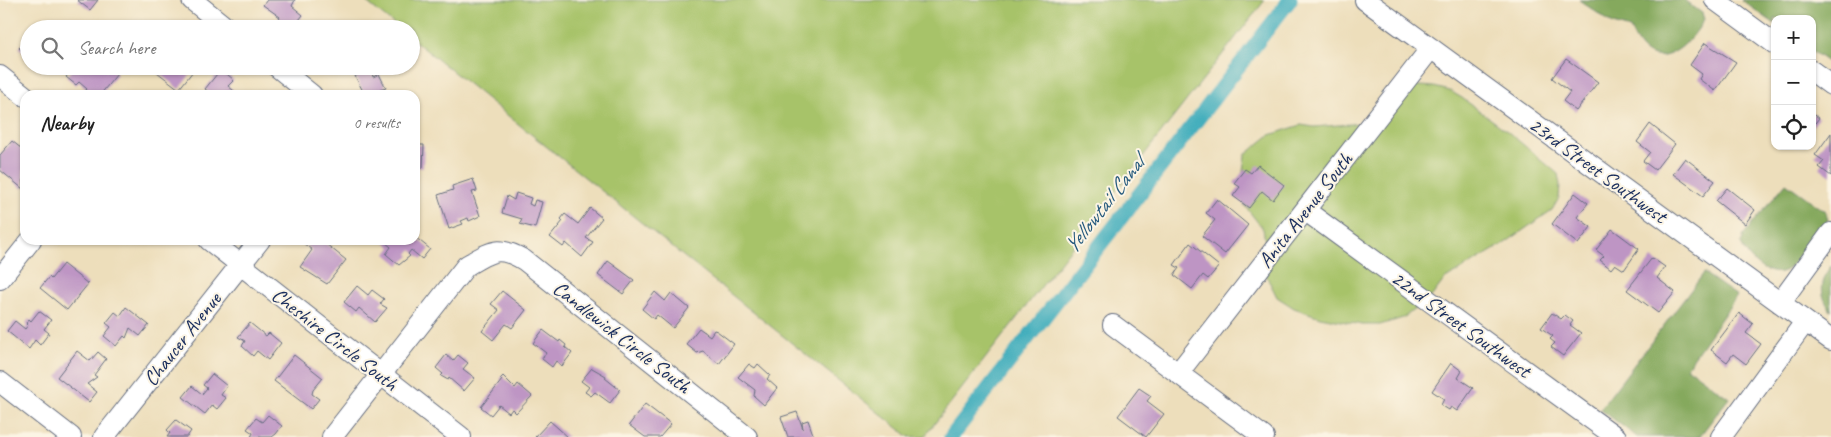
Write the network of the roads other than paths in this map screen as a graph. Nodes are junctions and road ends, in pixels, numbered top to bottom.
1 (192, 0) edge
2 (1365, 0) edge
3 (1715, 0) edge
4 (217, 20) edge
5 (1771, 41) edge
6 (1431, 48) junction
7 (1816, 74) edge
8 (287, 75) edge
9 (0, 76) edge
10 (1831, 85) edge
11 (306, 90) edge
12 (20, 92) edge
13 (1306, 210) junction
14 (1831, 233) edge
15 (27, 245) edge
16 (215, 245) edge
17 (256, 245) edge
18 (240, 264) junction
19 (0, 279) edge
20 (1780, 302) junction
21 (1805, 322) junction
22 (1113, 325) dead end
23 (1831, 340) edge
24 (1179, 372) junction
25 (380, 375) junction
26 (0, 382) edge
27 (71, 437) edge
28 (104, 437) edge
29 (332, 437) edge
30 (461, 437) edge
31 (747, 437) edge
32 (1264, 437) edge
33 (1616, 437) edge
34 (1721, 437) edge

1 - 4 street
2 - 6 street, 23rd Street Southwest
3 - 5 street
6 - 13 street, Anita Avenue South
6 - 20 street, 23rd Street Southwest
7 - 10 street
8 - 11 street
9 - 12 street
13 - 24 street, Anita Avenue South
13 - 33 street, 22nd Street Southwest
14 - 20 street
15 - 19 street
16 - 18 street, Cheshire Circle South
17 - 18 street, Chaucer Avenue
18 - 25 street, Cheshire Circle South
18 - 28 street, Chaucer Avenue
20 - 21 street, 23rd Street Southwest
21 - 23 street, 23rd Street Southwest
21 - 34 street
22 - 24 street
24 - 32 street
25 - 29 street
25 - 30 street, Cheshire Circle South
25 - 31 street, Candlewick Circle South
26 - 27 street

